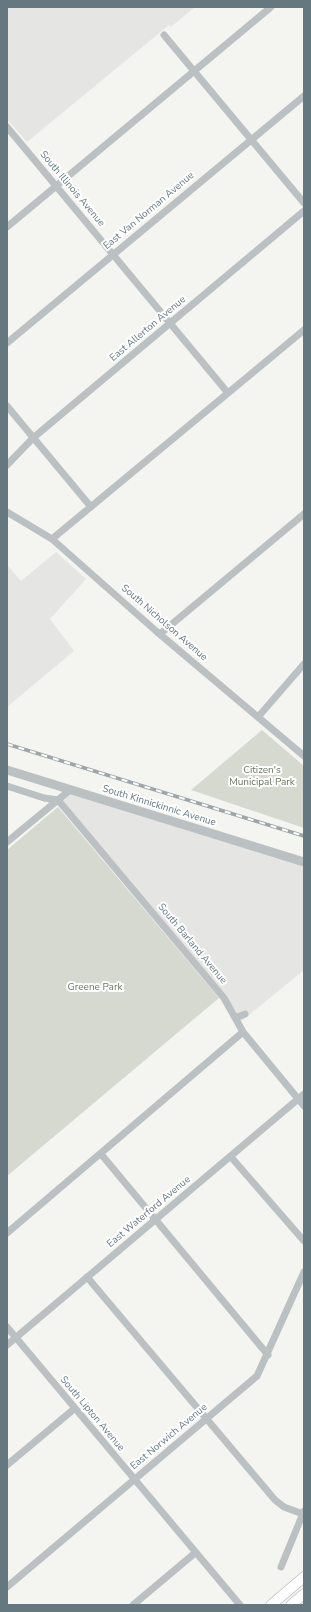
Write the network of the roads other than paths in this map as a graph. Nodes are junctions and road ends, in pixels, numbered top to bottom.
1 (271, 7) edge
2 (164, 35) dead end
3 (194, 71) junction
4 (304, 96) edge
5 (7, 127) edge
6 (251, 140) junction
7 (57, 186) junction
8 (304, 203) edge
9 (304, 210) edge
10 (7, 227) edge
11 (113, 254) junction
12 (170, 323) junction
13 (304, 330) edge
14 (7, 343) edge
15 (228, 393) junction
16 (7, 406) edge
17 (33, 438) junction
18 (7, 465) edge
19 (91, 507) junction
20 (7, 512) edge
21 (304, 514) edge
22 (52, 540) junction
23 (160, 634) junction
24 (304, 664) edge
25 (258, 717) junction
26 (304, 756) edge
27 (7, 770) edge
28 (7, 786) edge
29 (70, 790) junction
30 (58, 800) junction
31 (7, 842) edge
32 (304, 862) edge
33 (245, 1014) dead end
34 (235, 1018) junction
35 (243, 1032) junction
36 (301, 1097) edge
37 (304, 1106) edge
38 (101, 1154) junction
39 (231, 1157) junction
40 (156, 1219) junction
41 (7, 1233) edge
42 (304, 1241) edge
43 (304, 1272) edge
44 (87, 1277) junction
45 (7, 1327) edge
46 (16, 1338) junction
47 (7, 1345) edge
48 (268, 1355) junction
49 (74, 1409) junction
50 (206, 1419) junction
51 (7, 1465) edge
52 (134, 1480) junction
53 (303, 1512) edge
54 (195, 1553) junction
55 (281, 1567) dead end
56 (304, 1577) edge
57 (7, 1587) edge
58 (304, 1594) edge
59 (133, 1605) edge
60 (240, 1605) edge
61 (271, 1605) edge
62 (291, 1605) edge

1 - 3 street
2 - 3 street
3 - 6 street
3 - 7 street
4 - 6 street, East Van Norman Avenue
5 - 7 street, South Illinois Avenue
6 - 8 street
6 - 11 street, East Van Norman Avenue
7 - 10 street
7 - 11 street, South Illinois Avenue
9 - 12 street, East Allerton Avenue
11 - 12 street, South Illinois Avenue
11 - 14 street, East Van Norman Avenue
12 - 15 street, South Illinois Avenue
12 - 17 street, East Allerton Avenue
13 - 15 street
15 - 19 street
16 - 17 street
17 - 18 street, East Allerton Avenue
17 - 19 street
19 - 22 street
20 - 22 street, South Nicholson Avenue
21 - 23 street
22 - 23 street, South Nicholson Avenue
23 - 25 street, South Nicholson Avenue
24 - 25 street
25 - 26 street, South Nicholson Avenue
27 - 29 street, South Kinnickinnic Avenue
28 - 30 street
29 - 30 street
29 - 32 street, South Kinnickinnic Avenue
30 - 31 street
30 - 34 street, South Barland Avenue
33 - 34 street
34 - 35 street, South Barland Avenue
35 - 36 street, South Barland Avenue
35 - 38 street
36 - 37 street, South Barland Avenue
36 - 39 street, East Waterford Avenue
38 - 40 street
38 - 41 street
39 - 40 street, East Waterford Avenue
39 - 42 street
40 - 44 street, East Waterford Avenue
40 - 48 street
43 - 48 street, East Norwich Avenue
44 - 46 street, East Waterford Avenue
44 - 50 street
45 - 46 street, South Lipton Avenue
46 - 47 street, East Waterford Avenue
46 - 49 street, South Lipton Avenue
48 - 50 street, East Norwich Avenue
49 - 51 street
49 - 52 street, South Lipton Avenue
50 - 52 street, East Norwich Avenue
50 - 53 street
52 - 54 street, South Lipton Avenue
52 - 57 street, East Norwich Avenue
53 - 55 street
54 - 59 street
54 - 60 street, South Lipton Avenue
56 - 61 main road
58 - 62 main road

